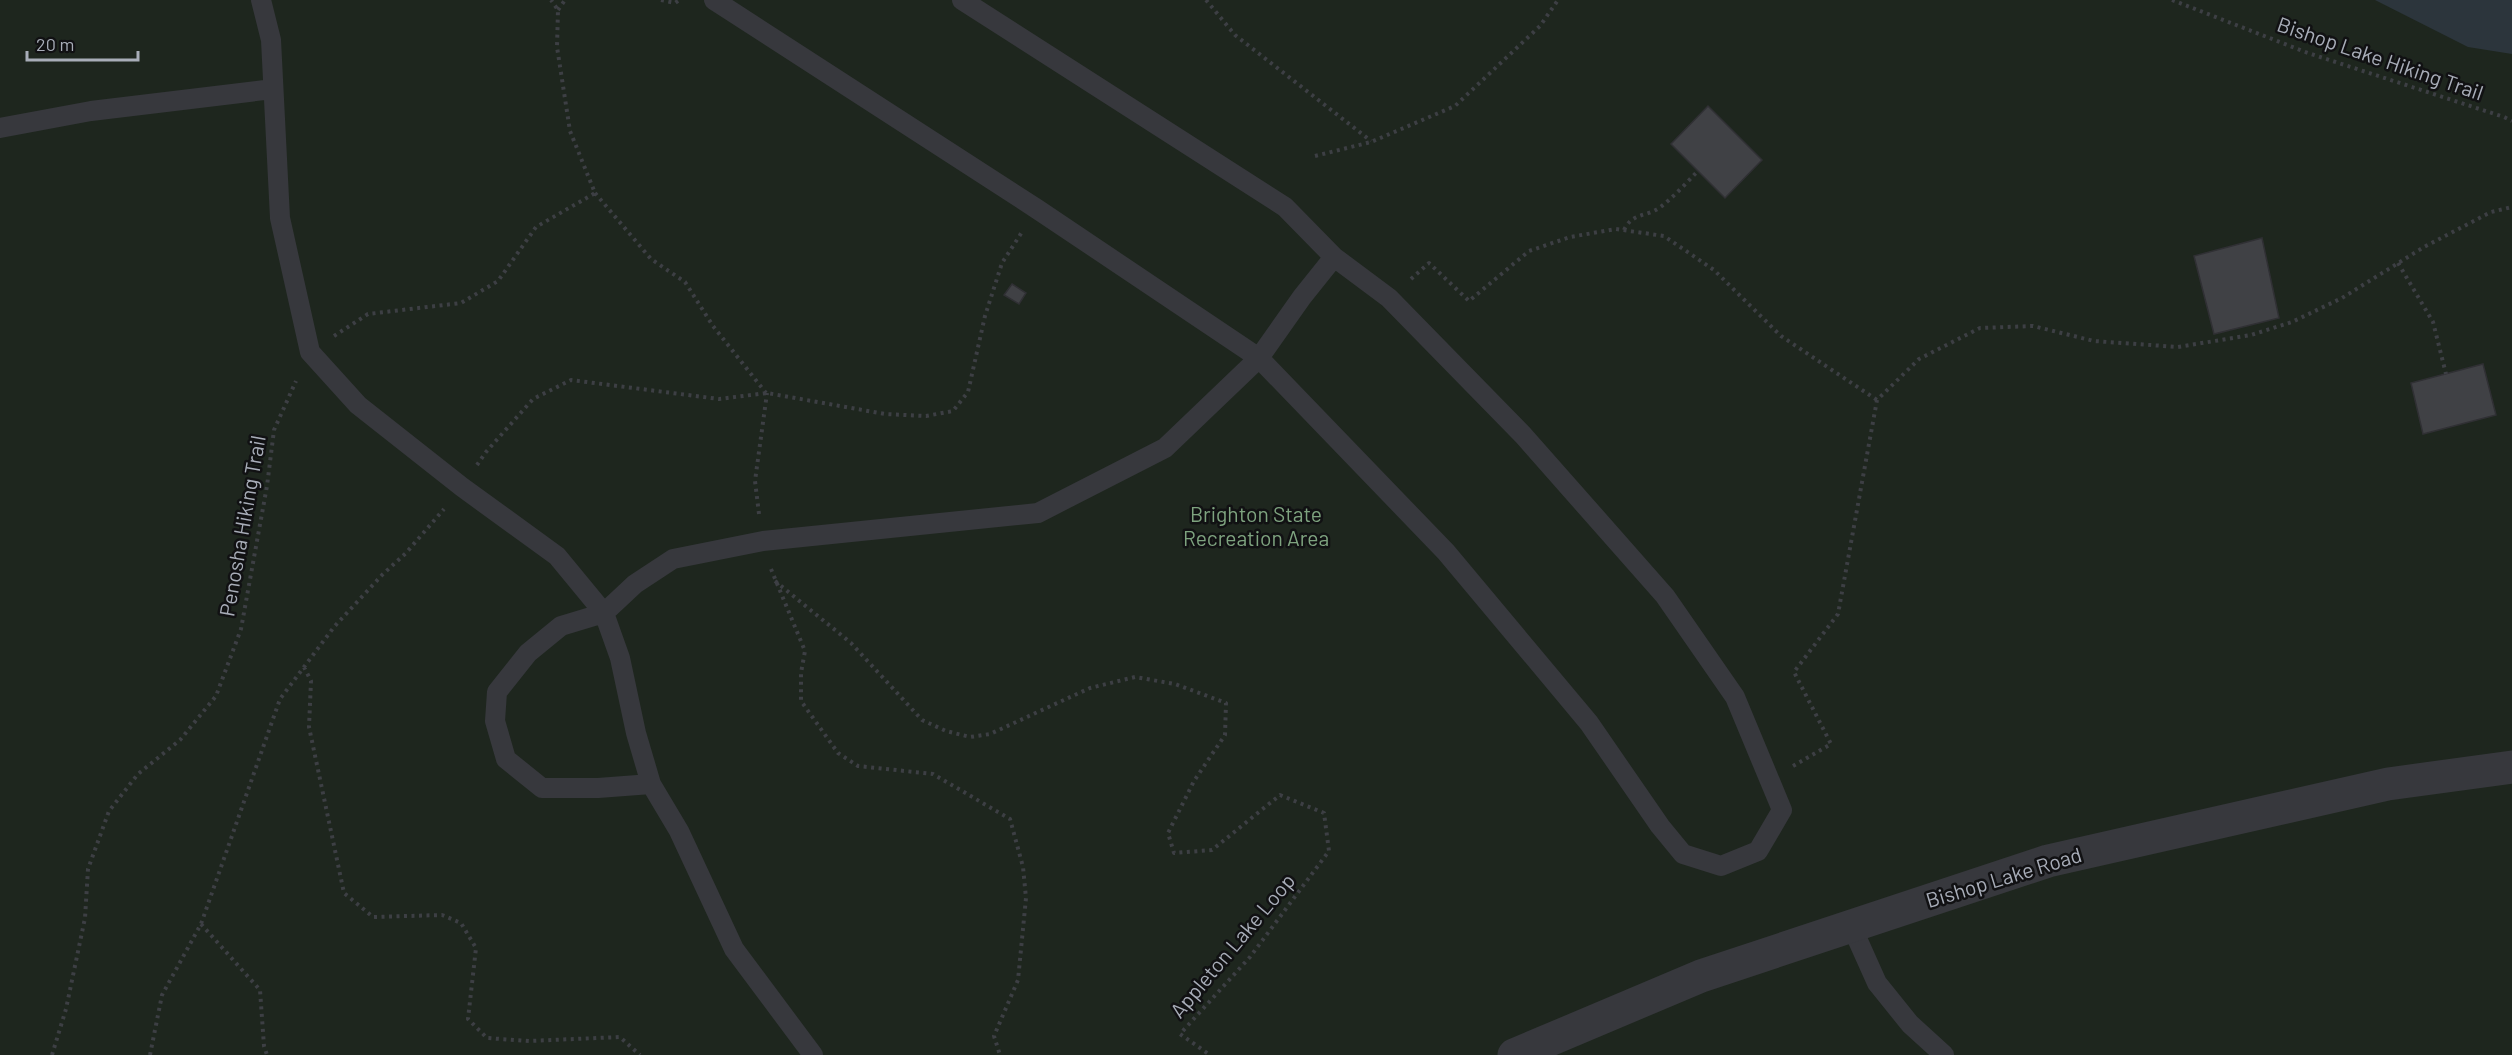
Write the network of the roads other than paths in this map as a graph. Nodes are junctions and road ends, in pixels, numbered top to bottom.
1 (261, 0) edge
2 (714, 0) edge
3 (962, 0) edge
4 (273, 89) junction
5 (0, 128) edge
6 (1334, 257) junction
7 (1259, 358) junction
8 (604, 613) junction
9 (2512, 767) edge
10 (651, 784) junction
11 (1851, 925) junction
12 (813, 1055) edge
13 (1514, 1055) edge
14 (1944, 1055) edge

1 - 4 lane
2 - 7 lane
3 - 6 lane
4 - 5 lane
4 - 8 lane
6 - 7 lane
6 - 7 lane
7 - 8 lane
8 - 10 lane
8 - 10 lane
9 - 11 street, Bishop Lake Road
10 - 12 lane
11 - 13 street, Bishop Lake Road
11 - 14 lane

